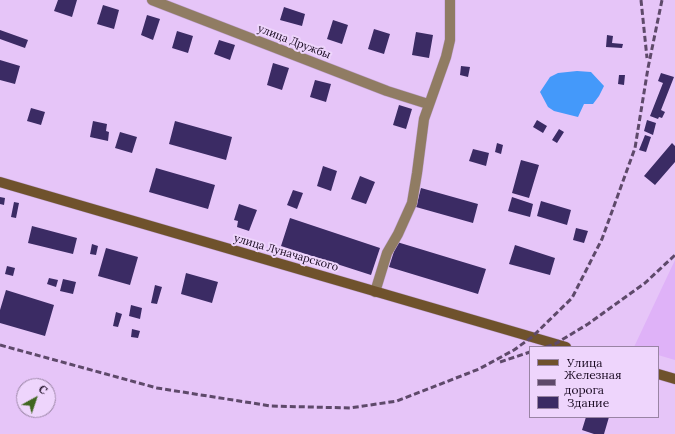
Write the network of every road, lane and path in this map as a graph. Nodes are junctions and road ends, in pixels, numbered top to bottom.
1 (152, 0) edge
2 (450, 0) edge
3 (428, 104) junction
4 (0, 182) edge
5 (375, 292) junction
6 (563, 346) edge
7 (659, 374) edge
8 (675, 379) edge

1 - 3 street, улица Дружбы
2 - 3 street
3 - 5 street
4 - 5 street, улица Луначарского
5 - 6 street, улица Луначарского
7 - 8 street

